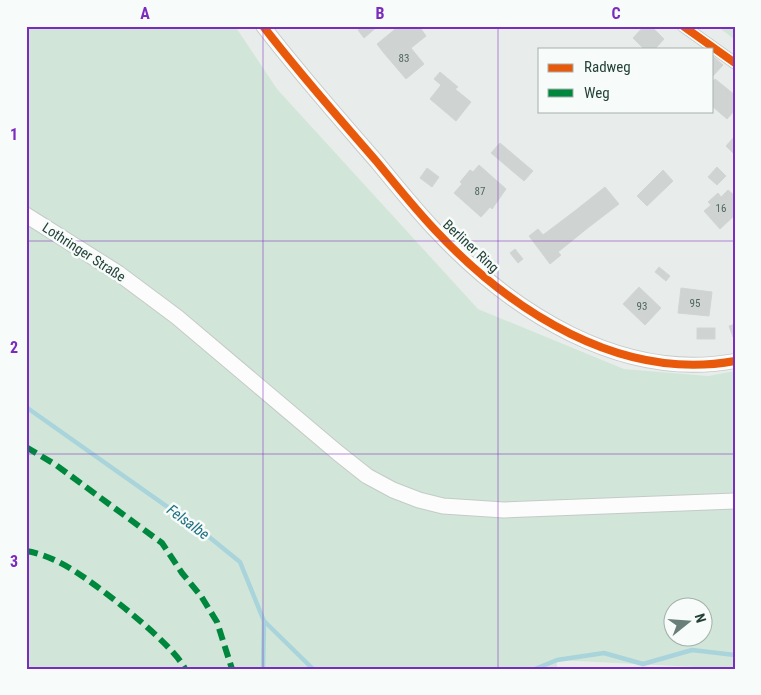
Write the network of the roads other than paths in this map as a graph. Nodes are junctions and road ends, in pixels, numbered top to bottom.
1 (263, 26) edge
2 (683, 26) edge
3 (713, 48) edge
4 (714, 49) edge
5 (735, 64) edge
6 (26, 215) edge
7 (735, 361) edge
8 (735, 501) edge

1 - 7 street, Berliner Ring
2 - 3 street
4 - 5 street
6 - 8 main road, Lothringer Straße

